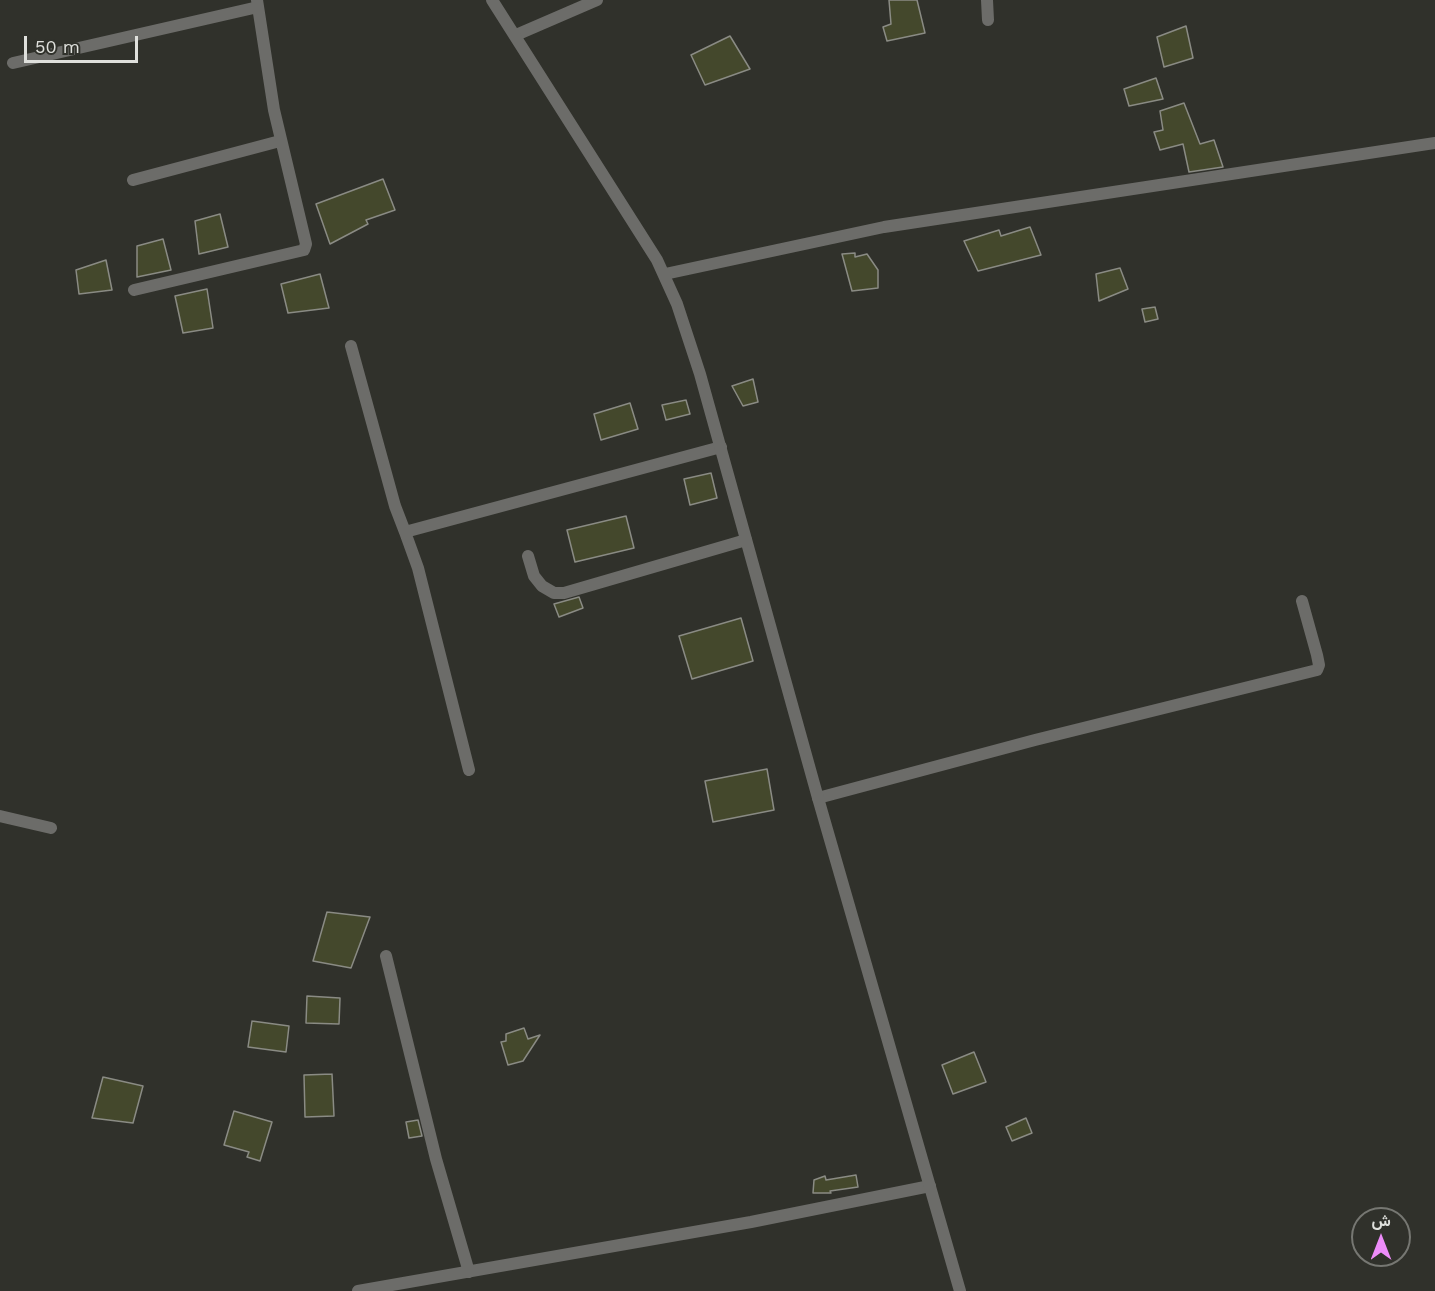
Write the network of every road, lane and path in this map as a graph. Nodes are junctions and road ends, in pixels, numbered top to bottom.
1 (492, 0) edge
2 (597, 0) edge
3 (987, 0) edge
4 (258, 3) edge
5 (988, 20) dead end
6 (516, 35) junction
7 (13, 63) dead end
8 (280, 141) junction
9 (1435, 142) edge
10 (133, 180) dead end
11 (665, 274) junction
12 (134, 290) dead end
13 (351, 346) dead end
14 (721, 447) junction
15 (405, 532) junction
16 (746, 540) junction
17 (528, 556) dead end
18 (1302, 601) dead end
19 (469, 770) dead end
20 (818, 798) junction
21 (0, 816) edge
22 (51, 828) dead end
23 (387, 956) dead end
24 (930, 1186) junction
25 (469, 1272) junction
26 (358, 1291) edge
27 (960, 1291) edge

1 - 6 street
2 - 6 street
3 - 5 street
4 - 7 street
4 - 8 street
6 - 11 street
8 - 10 street
8 - 12 street
9 - 11 street
11 - 14 street
13 - 15 street
14 - 15 street
14 - 16 street
15 - 19 street
16 - 17 street
16 - 20 street
18 - 20 street
20 - 24 street
21 - 22 street
23 - 25 street
24 - 25 street
24 - 27 street
25 - 26 street

